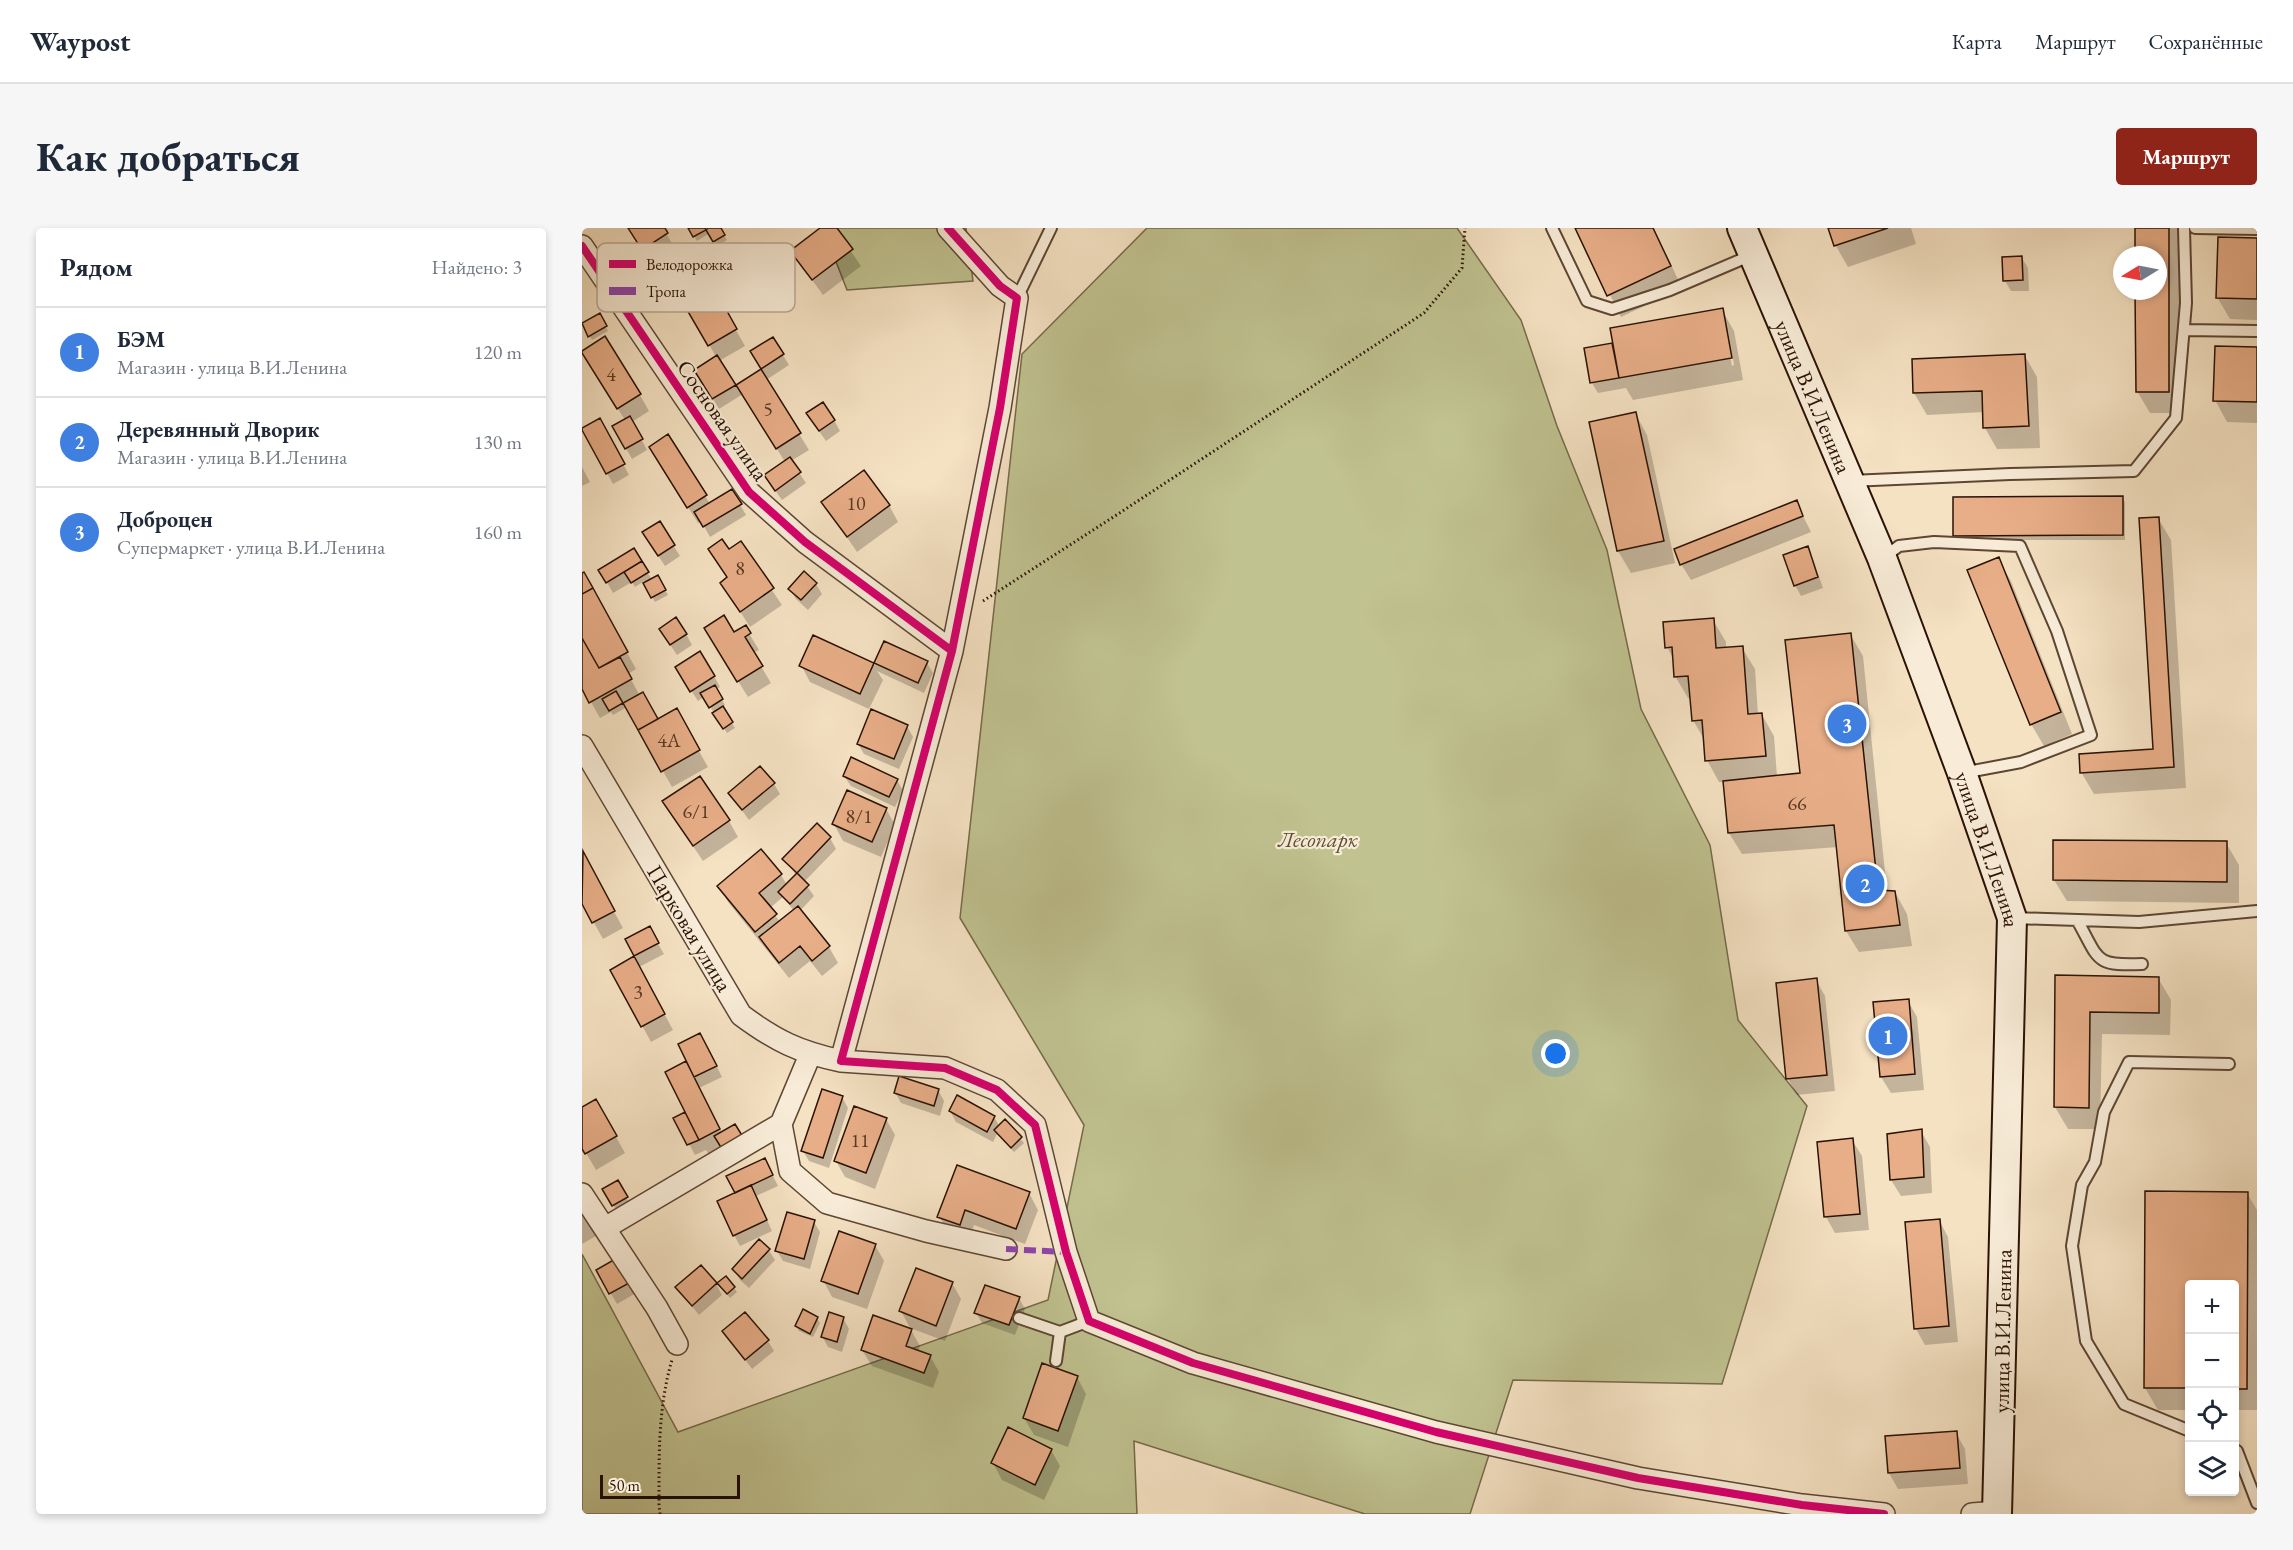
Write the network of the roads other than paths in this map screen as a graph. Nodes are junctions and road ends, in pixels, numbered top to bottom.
1 (948, 228) edge
2 (1052, 228) edge
3 (1552, 228) edge
4 (1742, 228) edge
5 (2184, 228) edge
6 (2195, 228) edge
7 (2257, 229) edge
8 (582, 246) edge
9 (1753, 254) junction
10 (597, 268) edge
11 (1017, 298) junction
12 (627, 312) edge
13 (2184, 330) junction
14 (2257, 331) edge
15 (1850, 482) junction
16 (1882, 558) junction
17 (952, 651) junction
18 (582, 746) edge
19 (1962, 773) junction
20 (2257, 911) edge
21 (2012, 918) junction
22 (2077, 920) junction
23 (2142, 964) dead end
24 (810, 1055) junction
25 (841, 1061) junction
26 (2229, 1064) dead end
27 (781, 1124) junction
28 (582, 1194) edge
29 (606, 1227) junction
30 (1006, 1249) dead end
31 (1019, 1318) dead end
32 (1089, 1321) junction
33 (1060, 1332) junction
34 (677, 1344) road end
35 (1056, 1361) dead end
36 (2185, 1429) edge
37 (2239, 1456) edge
38 (2257, 1503) edge
39 (1989, 1513) edge
40 (1884, 1514) edge

1 - 11 street
2 - 11 lane
3 - 9 lane
4 - 9 main road, улица В.И.Ленина
5 - 13 lane
6 - 7 lane
8 - 10 street, Сосновая улица
9 - 15 main road, улица В.И.Ленина
11 - 17 street
12 - 17 street, Сосновая улица
13 - 14 lane
13 - 15 lane
15 - 16 main road, улица В.И.Ленина
16 - 19 main road, улица В.И.Ленина
16 - 19 lane
17 - 25 street
18 - 24 street, Парковая улица
19 - 21 main road, улица В.И.Ленина
20 - 22 lane
21 - 22 lane
21 - 39 main road, улица В.И.Ленина
22 - 23 lane
24 - 25 street, Парковая улица
24 - 27 street
25 - 32 street, Парковая улица
26 - 36 lane
27 - 29 street
27 - 30 street
28 - 29 street
29 - 34 street
31 - 33 lane
32 - 33 lane
32 - 40 street
33 - 35 lane
37 - 38 lane

